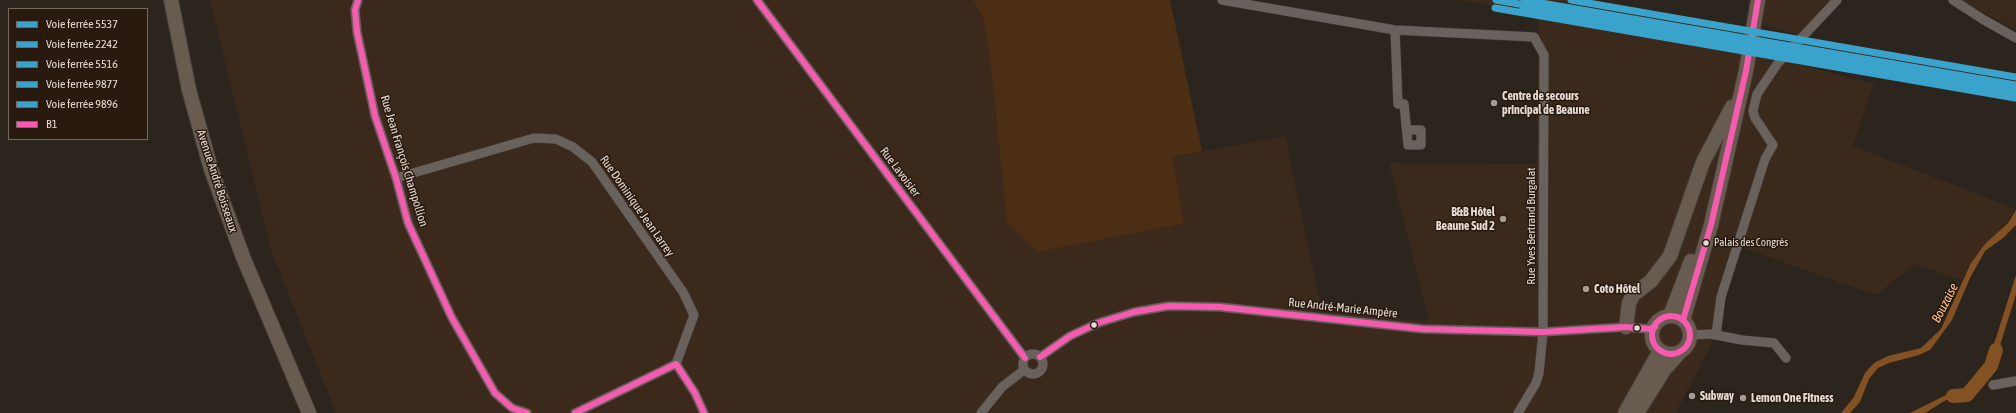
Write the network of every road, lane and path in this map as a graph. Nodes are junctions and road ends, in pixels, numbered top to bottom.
1 (171, 0) edge
2 (358, 0) edge
3 (757, 0) edge
4 (1222, 0) edge
5 (1752, 0) edge
6 (1758, 0) edge
7 (1837, 0) edge
8 (1953, 0) edge
9 (1395, 30) junction
10 (2016, 38) edge
11 (1733, 105) junction
12 (1407, 130) dead end
13 (396, 178) junction
14 (1676, 318) junction
15 (1626, 327) junction
16 (1655, 327) junction
17 (1542, 332) junction
18 (1716, 335) junction
19 (1690, 336) junction
20 (1660, 351) junction
21 (1679, 353) junction
22 (283, 355) junction
23 (1040, 357) junction
24 (1025, 358) junction
25 (1786, 358) dead end
26 (676, 364) junction
27 (1024, 370) junction
28 (2016, 381) edge
29 (1993, 386) dead end
30 (302, 413) edge
31 (309, 413) edge
32 (527, 413) edge
33 (575, 413) edge
34 (704, 413) edge
35 (980, 413) edge
36 (1518, 413) edge
37 (1625, 413) edge
38 (1636, 413) edge

1 - 22 main road, Avenue André Boisseaux
2 - 13 street, Rue Jean François Champollion
3 - 24 street, Rue Lavoisier
4 - 9 street
5 - 11 main road
6 - 14 main road
7 - 18 street
8 - 10 street
9 - 12 street
9 - 17 street, Rue Yves Bertrand Burgalat
11 - 14 main road
11 - 15 main road
13 - 26 street, Rue Dominique Jean Larrey
13 - 32 street, Rue Jean François Champollion
14 - 16 main road
14 - 19 main road
15 - 16 street, Rue André-Marie Ampère
15 - 17 street, Rue André-Marie Ampère
16 - 20 main road
17 - 23 street, Rue André-Marie Ampère
17 - 36 street, Rue Yves Bertrand Burgalat
18 - 19 street
18 - 25 street
19 - 21 main road
20 - 21 main road
20 - 37 main road
21 - 38 main road
22 - 30 main road, Avenue André Boisseaux
22 - 31 main road, Avenue André Boisseaux
23 - 24 street
23 - 27 street
24 - 27 street
26 - 33 street
26 - 34 street
27 - 35 street
28 - 29 street

